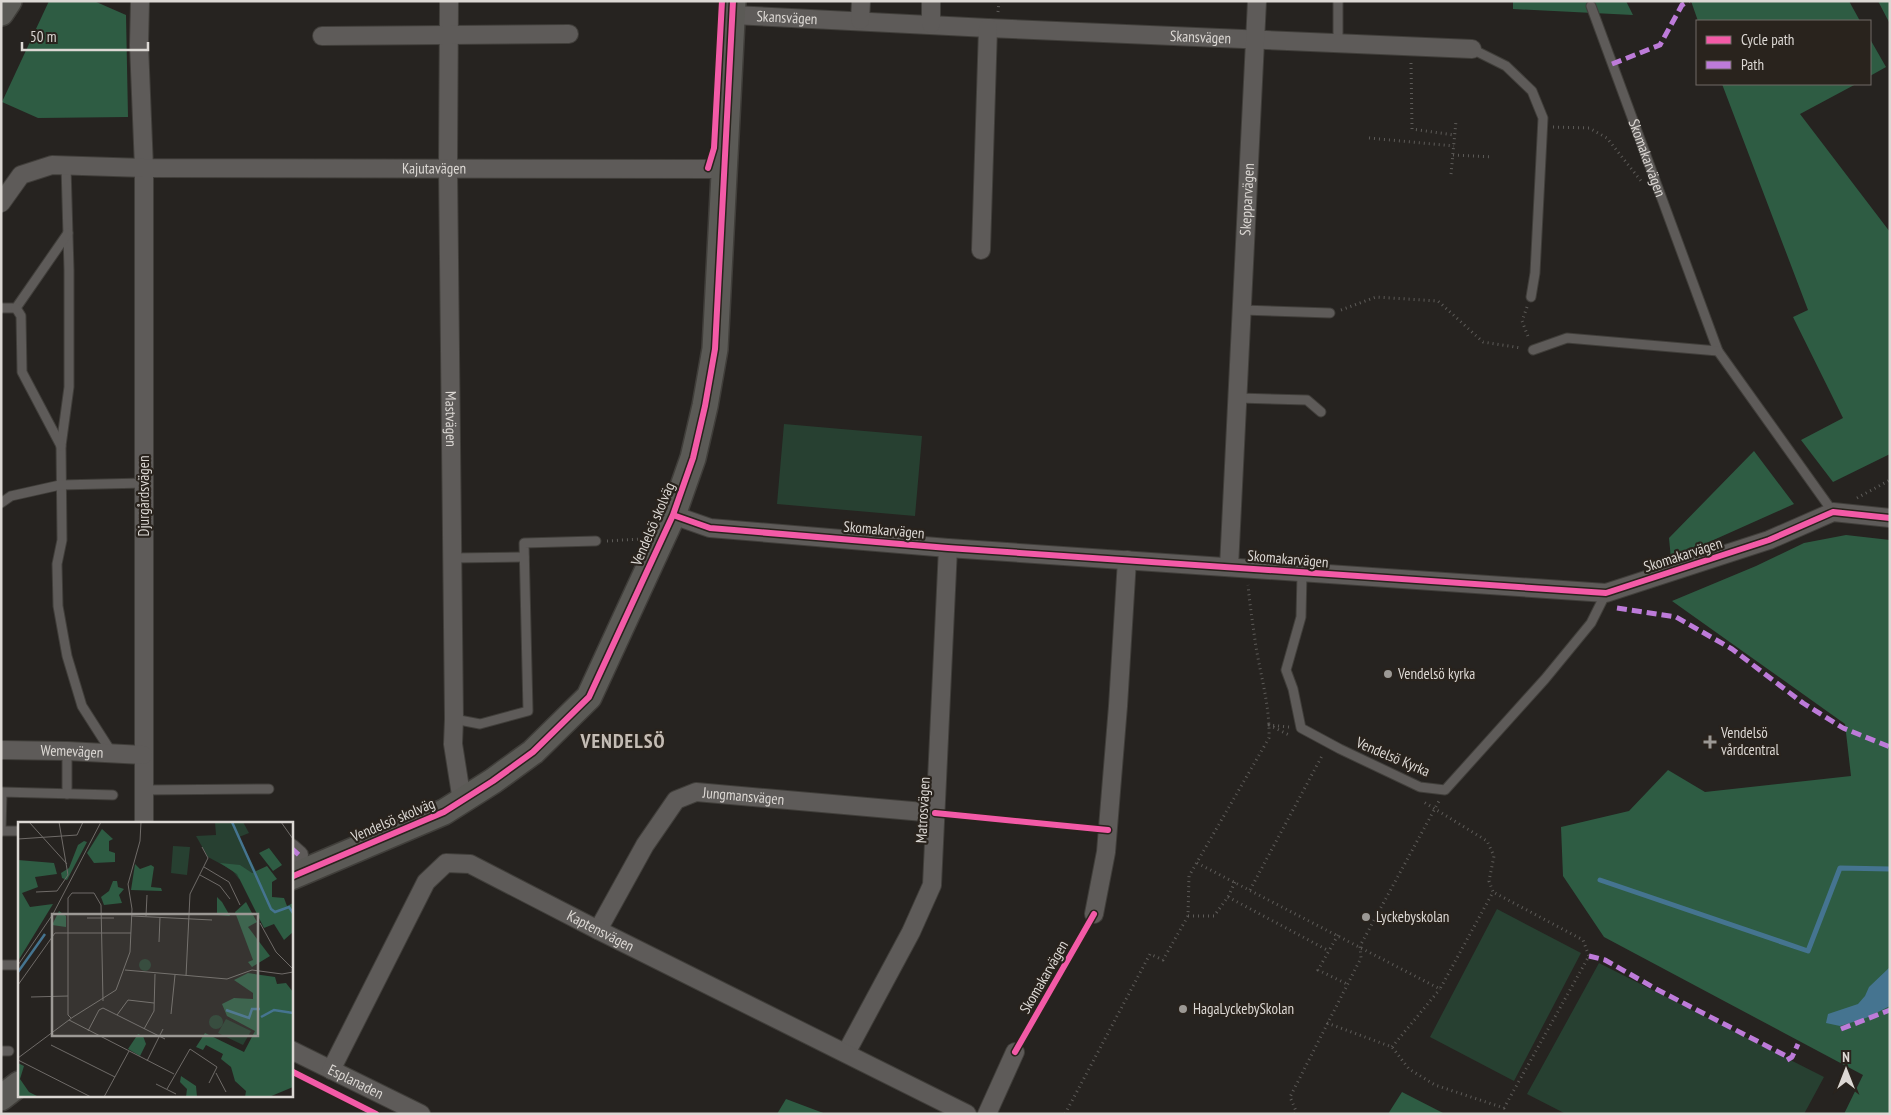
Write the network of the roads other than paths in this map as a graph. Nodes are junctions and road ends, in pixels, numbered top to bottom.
1 (9, 1) edge
2 (140, 1) edge
3 (449, 1) edge
4 (861, 1) edge
5 (931, 1) edge
6 (1257, 1) edge
7 (1338, 1) edge
8 (1591, 6) dead end
9 (733, 8) edge
10 (1, 13) edge
11 (860, 20) junction
12 (931, 24) junction
13 (988, 28) junction
14 (568, 34) dead end
15 (322, 36) dead end
16 (449, 36) junction
17 (1256, 40) junction
18 (1338, 44) junction
19 (1472, 49) joint
20 (66, 166) junction
21 (448, 167) junction
22 (144, 168) junction
23 (716, 168) junction
24 (1, 203) edge
25 (68, 232) junction
26 (981, 250) dead end
27 (1531, 297) road end
28 (1, 308) edge
29 (16, 308) junction
30 (1242, 310) junction
31 (1330, 314) road end
32 (1533, 350) road end
33 (1718, 351) junction
34 (1238, 398) junction
35 (1321, 412) dead end
36 (61, 446) junction
37 (144, 483) junction
38 (60, 485) junction
39 (1, 503) edge
40 (1833, 512) junction
41 (673, 515) junction
42 (1890, 518) edge
43 (596, 541) road end
44 (948, 548) junction
45 (524, 557) junction
46 (452, 558) junction
47 (1127, 560) junction
48 (1238, 568) junction
49 (1302, 573) junction
50 (1606, 593) junction
51 (454, 719) junction
52 (1, 750) edge
53 (67, 751) junction
54 (112, 753) junction
55 (143, 755) junction
56 (269, 789) dead end
57 (144, 790) junction
58 (66, 794) junction
59 (114, 795) dead end
60 (462, 801) junction
61 (935, 813) junction
62 (144, 822) edge
63 (1, 831) edge
64 (18, 831) edge
65 (294, 860) edge
66 (1094, 914) dead end
67 (598, 930) junction
68 (1, 965) edge
69 (18, 966) edge
70 (292, 1050) edge
71 (1015, 1052) dead end
72 (846, 1053) junction
73 (331, 1070) junction
74 (18, 1085) edge
75 (1, 1098) edge
76 (421, 1114) edge
77 (967, 1114) edge
78 (987, 1114) edge

1 - 10 street
2 - 22 street, Djurgårdsvägen
3 - 16 street, Mastvägen
4 - 11 street
5 - 12 street
6 - 17 street, Skepparvägen
7 - 18 lane
8 - 33 lane, Skomakarvägen
9 - 11 street, Skansvägen
9 - 23 street, Vendelsö skolväg
11 - 12 street, Skansvägen
12 - 13 street, Skansvägen
13 - 17 street, Skansvägen
13 - 26 street
14 - 16 street
15 - 16 street
16 - 21 street, Mastvägen
17 - 18 street, Skansvägen
17 - 30 street, Skepparvägen
18 - 19 street, Skansvägen
19 - 27 lane, Skansvägen
20 - 22 street
20 - 24 street
20 - 25 lane
21 - 22 street, Kajutavägen
21 - 23 street, Kajutavägen
21 - 46 street, Mastvägen
22 - 37 street, Djurgårdsvägen
23 - 41 street, Vendelsö skolväg
25 - 29 lane
25 - 36 lane
28 - 29 lane
29 - 36 lane
30 - 31 lane
30 - 34 street, Skepparvägen
32 - 33 lane
33 - 40 lane, Skomakarvägen
34 - 35 lane
34 - 48 street, Skepparvägen
36 - 38 lane
37 - 38 lane
37 - 55 street, Djurgårdsvägen
38 - 39 lane
38 - 54 lane
40 - 42 street, Skomakarvägen
40 - 50 street, Skomakarvägen
41 - 44 street, Skomakarvägen
41 - 60 street, Vendelsö skolväg
43 - 45 lane
44 - 47 street, Skomakarvägen
44 - 61 street, Matrosvägen
45 - 46 lane
45 - 51 lane
46 - 51 street, Mastvägen
47 - 48 street, Skomakarvägen
47 - 66 street
48 - 49 street, Skomakarvägen
49 - 50 street, Skomakarvägen
49 - 50 lane, Vendelsö Kyrka
51 - 60 street, Mastvägen
52 - 53 street, Wemevägen
53 - 54 street, Wemevägen
53 - 58 lane
54 - 55 street, Wemevägen
55 - 57 street, Djurgårdsvägen
56 - 57 lane
57 - 62 street, Djurgårdsvägen
58 - 59 lane
58 - 63 lane
60 - 65 street, Vendelsö skolväg
61 - 67 street, Jungmansvägen
61 - 72 street, Matrosvägen
63 - 64 lane
67 - 72 street, Kaptensvägen
67 - 73 street, Kaptensvägen
68 - 69 lane
70 - 73 street, Esplanaden
71 - 78 street
72 - 77 street, Kaptensvägen
73 - 76 street, Esplanaden
74 - 75 street

